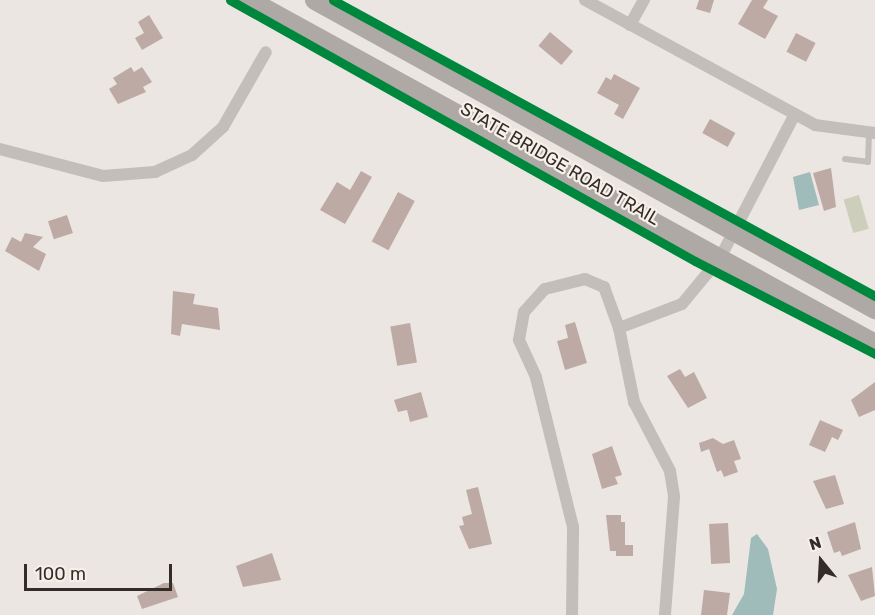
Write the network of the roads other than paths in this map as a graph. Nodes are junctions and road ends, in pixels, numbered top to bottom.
1 (249, 0) edge
2 (315, 0) edge
3 (585, 0) edge
4 (644, 0) edge
5 (630, 25) junction
6 (266, 52) dead end
7 (795, 114) junction
8 (872, 133) edge
9 (0, 149) edge
10 (845, 159) dead end
11 (731, 231) junction
12 (715, 263) junction
13 (875, 309) edge
14 (619, 328) junction
15 (875, 344) edge
16 (572, 615) edge
17 (665, 615) edge

1 - 12 highway
2 - 11 highway
3 - 5 street
4 - 5 street
5 - 7 street
6 - 9 street
7 - 8 street
7 - 11 street
8 - 10 lane
11 - 12 street
11 - 13 highway
12 - 14 street
12 - 15 highway
14 - 16 street
14 - 17 street

